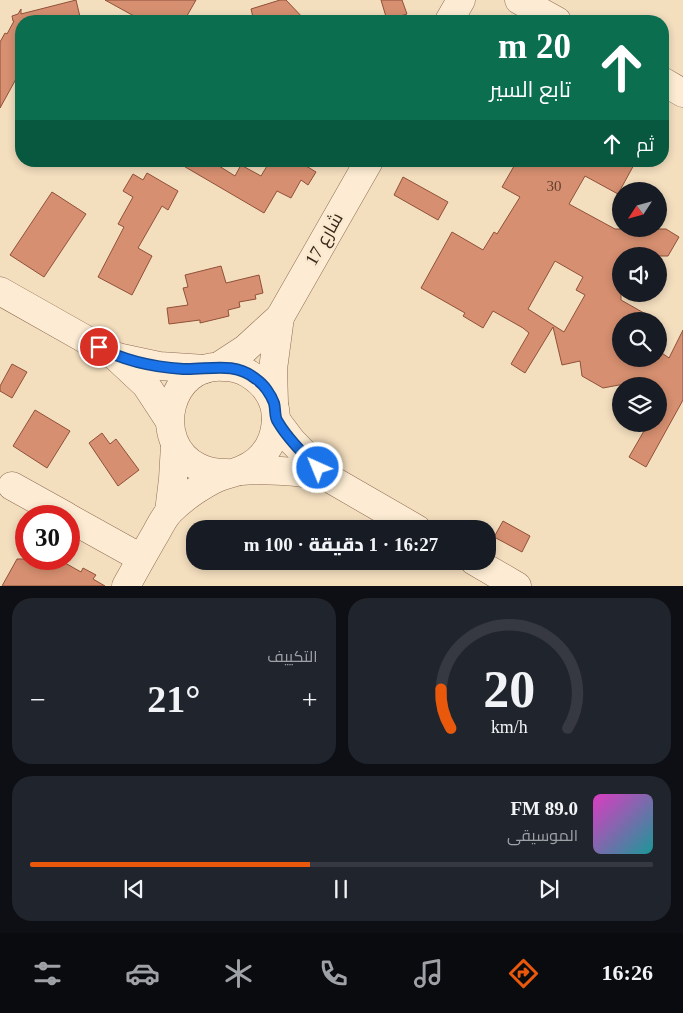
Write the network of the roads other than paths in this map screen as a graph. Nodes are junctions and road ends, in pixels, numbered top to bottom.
1 (462, 0) edge
2 (520, 0) edge
3 (453, 15) edge
4 (546, 15) edge
5 (669, 85) edge
6 (683, 92) edge
7 (366, 167) edge
8 (0, 291) edge
9 (280, 317) junction
10 (115, 356) junction
11 (212, 368) junction
12 (275, 411) junction
13 (172, 433) junction
14 (234, 472) junction
15 (327, 477) junction
16 (12, 486) dead end
17 (46, 505) edge
18 (169, 512) junction
19 (401, 520) edge
20 (80, 524) edge
21 (141, 558) junction
22 (489, 570) edge
23 (126, 586) edge
24 (517, 586) edge

1 - 3 street
2 - 4 street
5 - 6 street
7 - 9 street, شارع 17
8 - 10 street
9 - 11 street, شارع 17
9 - 12 street, شارع 17
10 - 11 street
10 - 13 street
11 - 12 street
11 - 13 street
12 - 14 street
12 - 15 street
13 - 14 street
13 - 18 street
14 - 15 street
14 - 18 street
15 - 19 street
16 - 17 street
18 - 21 street
20 - 21 street
21 - 23 street
22 - 24 street

